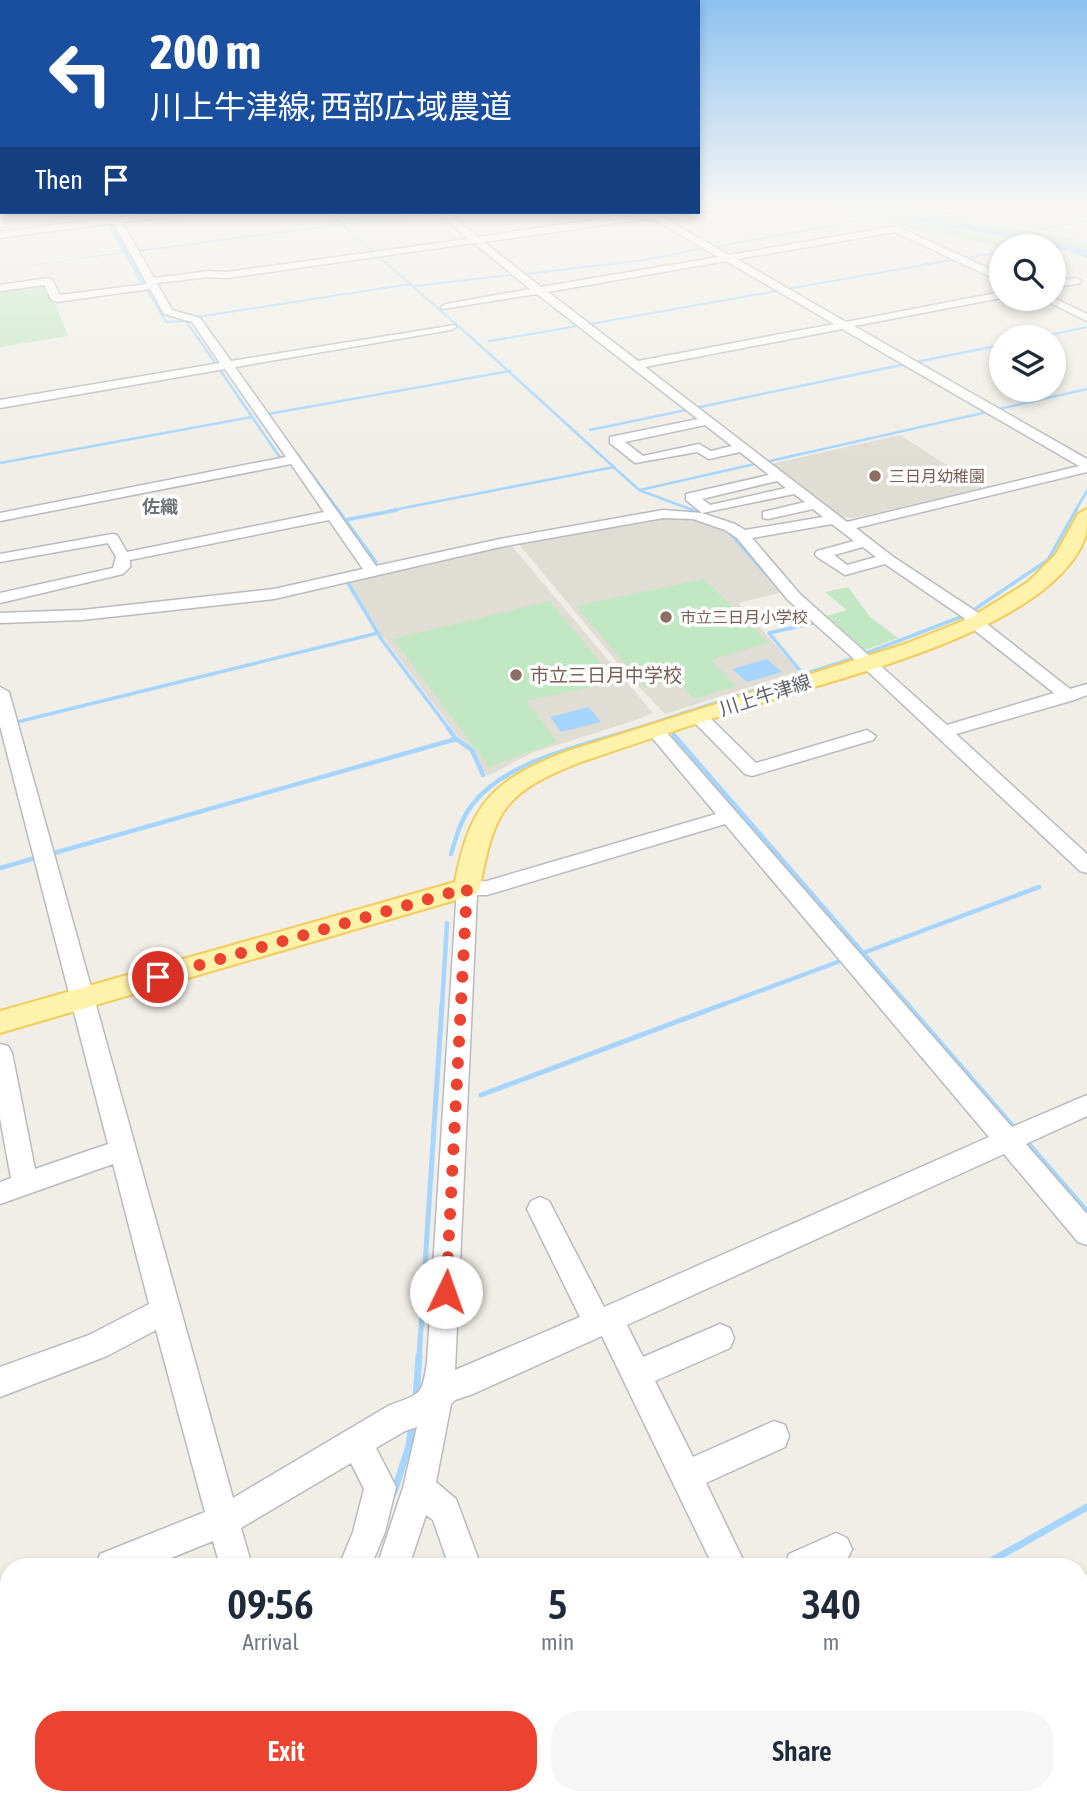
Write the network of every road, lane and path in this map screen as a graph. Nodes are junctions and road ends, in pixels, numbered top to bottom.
1 (51, 288) edge
2 (127, 288) edge
3 (150, 288) edge
4 (535, 288) edge
5 (562, 288) edge
6 (785, 288) edge
7 (540, 292) junction
8 (989, 298) edge
9 (446, 307) dead end
10 (1066, 308) edge
11 (1087, 318) edge
12 (849, 325) junction
13 (451, 327) dead end
14 (636, 365) junction
15 (220, 366) junction
16 (0, 404) edge
17 (708, 421) junction
18 (743, 448) junction
19 (293, 460) junction
20 (1087, 466) edge
21 (780, 476) junction
22 (797, 489) junction
23 (817, 504) junction
24 (1087, 514) edge
25 (332, 515) junction
26 (768, 515) dead end
27 (0, 517) edge
28 (841, 523) junction
29 (742, 535) junction
30 (866, 542) junction
31 (1080, 543) edge
32 (123, 557) junction
33 (0, 558) edge
34 (887, 559) junction
35 (372, 571) junction
36 (0, 598) edge
37 (970, 616) junction
38 (0, 618) edge
39 (862, 657) junction
40 (1087, 690) edge
41 (0, 692) edge
42 (1068, 696) junction
43 (698, 716) junction
44 (655, 730) junction
45 (4, 731) edge
46 (944, 732) junction
47 (867, 736) dead end
48 (730, 816) junction
49 (1087, 866) edge
50 (467, 888) junction
51 (82, 999) junction
52 (0, 1022) edge
53 (0, 1053) edge
54 (1087, 1105) edge
55 (1019, 1138) junction
56 (123, 1149) junction
57 (25, 1184) junction
58 (0, 1193) edge
59 (540, 1209) dead end
60 (1087, 1233) edge
61 (165, 1311) junction
62 (603, 1321) junction
63 (720, 1338) dead end
64 (636, 1374) junction
65 (0, 1382) edge
66 (420, 1409) junction
67 (774, 1436) dead end
68 (356, 1442) junction
69 (686, 1476) junction
70 (419, 1488) junction
71 (223, 1521) junction
72 (836, 1549) dead end
73 (132, 1558) edge
74 (234, 1558) edge
75 (358, 1558) edge
76 (396, 1558) edge
77 (462, 1558) edge
78 (726, 1558) edge
79 (817, 1558) edge

1 - 2 street
3 - 15 street
4 - 7 street
5 - 7 street
6 - 12 street
7 - 9 street
7 - 14 street
8 - 12 street
10 - 11 street
12 - 14 street
12 - 20 street
13 - 15 street
14 - 17 street
15 - 16 street
15 - 19 street
17 - 18 street
17 - 18 street
18 - 21 street
19 - 25 street
19 - 27 street
20 - 28 street
21 - 22 street
21 - 22 street
22 - 23 street
23 - 26 street
23 - 28 street
24 - 31 main road, 川上牛津線
25 - 32 street
25 - 35 street
28 - 29 street
28 - 30 street
29 - 35 street
29 - 39 street
30 - 34 street
30 - 34 street
31 - 37 main road, 川上牛津線
32 - 33 street
32 - 36 street
34 - 37 street
35 - 38 street
37 - 39 main road, 川上牛津線
37 - 42 street
39 - 43 main road, 川上牛津線
39 - 46 street
40 - 42 street
41 - 45 street
42 - 46 street
43 - 44 main road, 川上牛津線
43 - 47 street
44 - 48 street
44 - 50 main road, 川上牛津線
45 - 51 street
46 - 49 street
48 - 50 street
48 - 55 street
50 - 51 main road
50 - 66 street
51 - 52 main road
51 - 56 street
53 - 57 street
54 - 55 street
55 - 60 street
55 - 62 street
56 - 57 street
56 - 61 street
57 - 58 street
59 - 62 street
61 - 65 street
61 - 71 street
62 - 64 street
62 - 66 street
63 - 64 street
64 - 69 street
66 - 68 street
66 - 70 street
67 - 69 street
68 - 71 street
68 - 75 street
69 - 78 street
70 - 76 street
70 - 77 street
71 - 73 street
71 - 74 street
72 - 79 street

